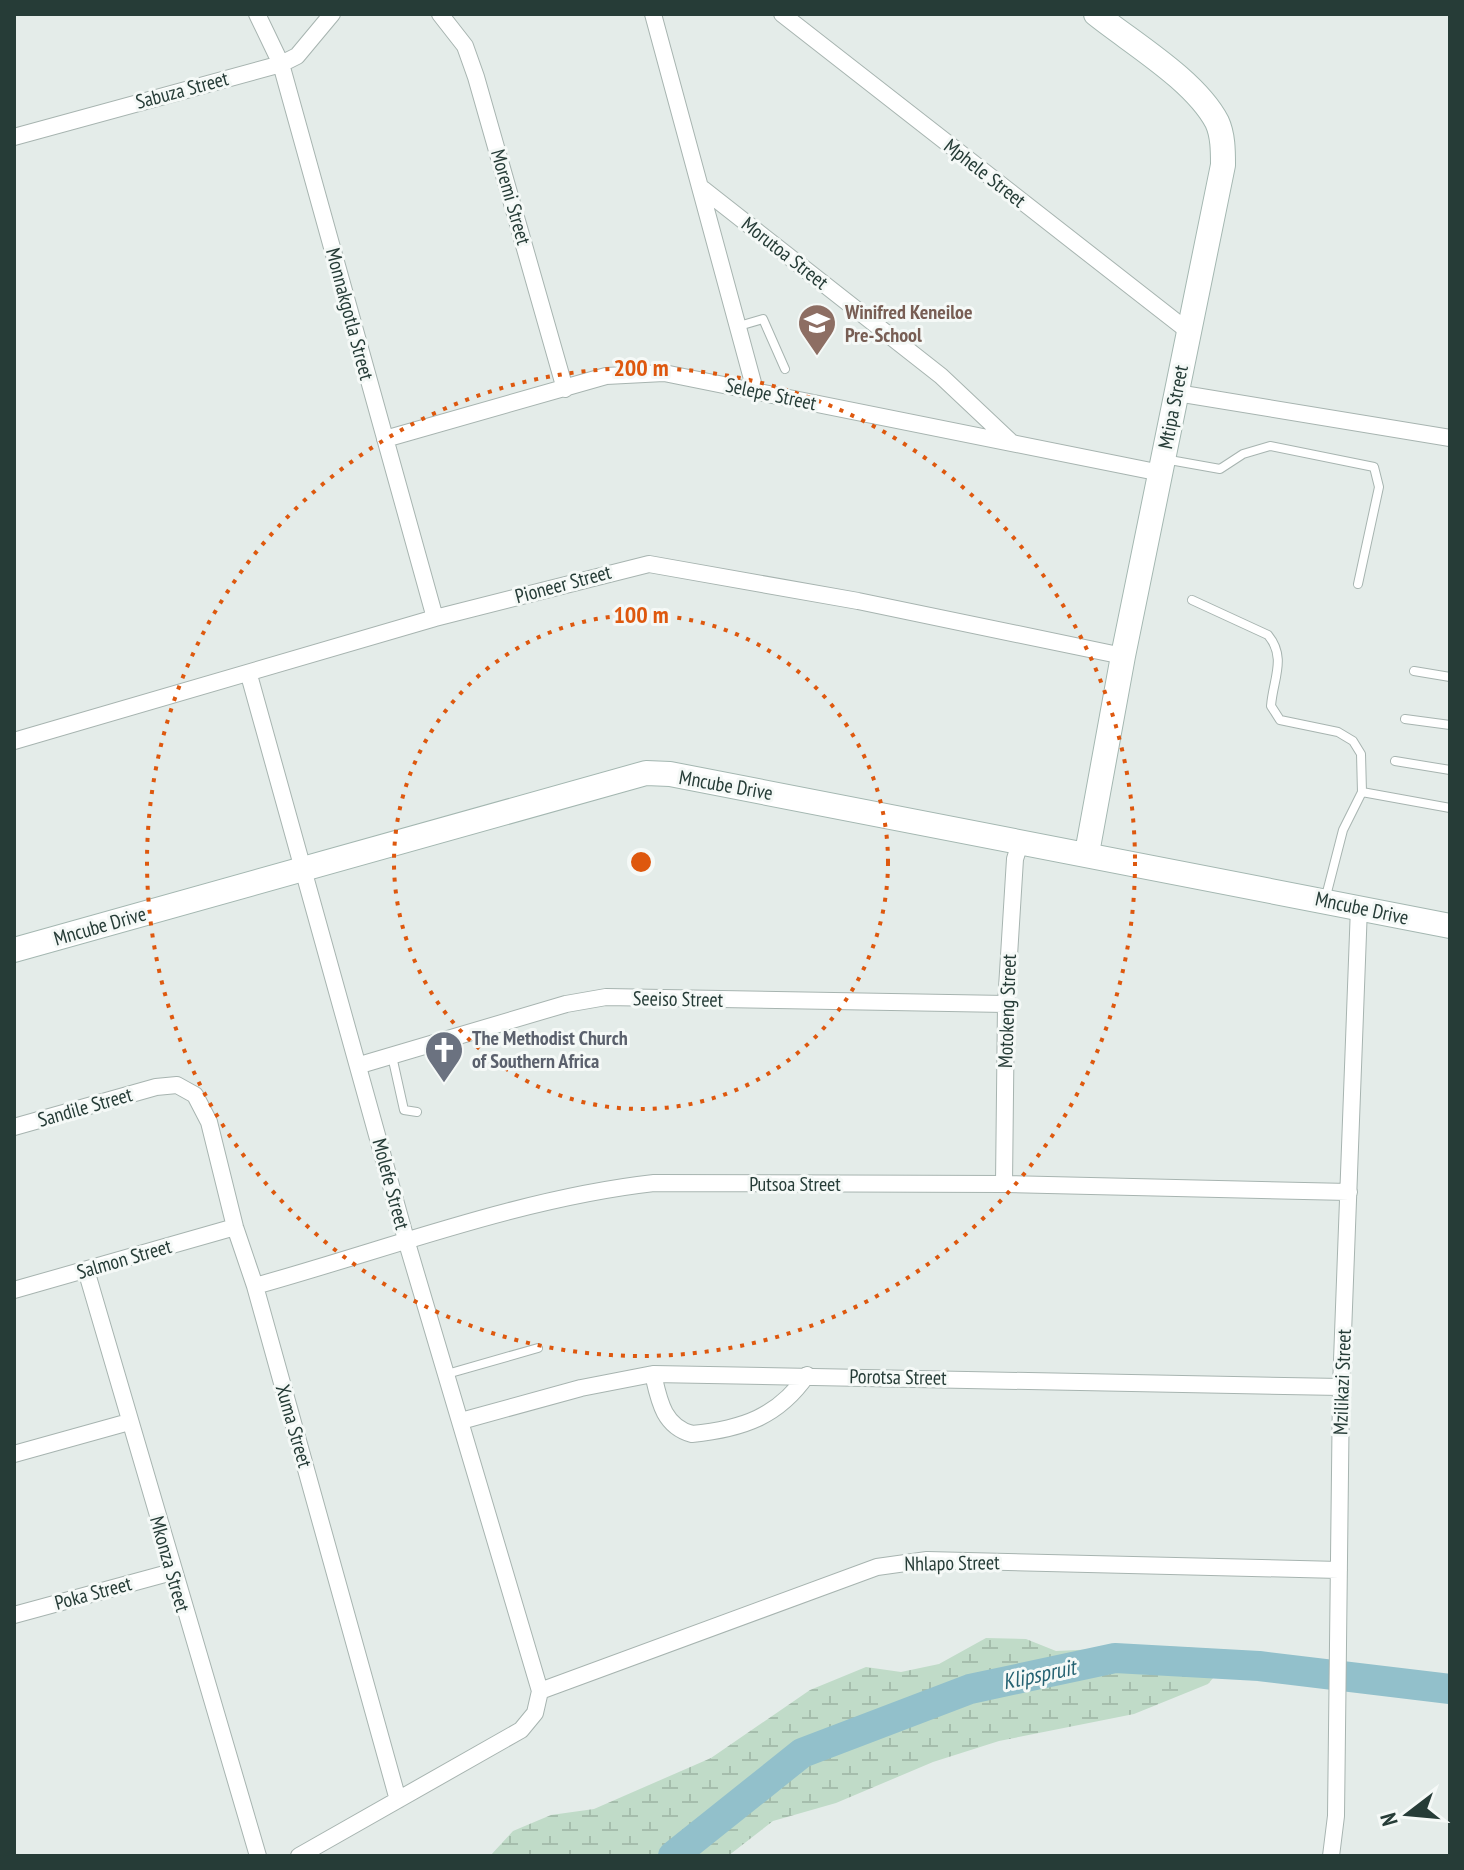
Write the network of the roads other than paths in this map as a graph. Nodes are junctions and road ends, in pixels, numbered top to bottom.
1 (257, 14) edge
2 (332, 14) edge
3 (440, 14) edge
4 (653, 14) edge
5 (782, 14) edge
6 (1096, 14) edge
7 (281, 64) junction
8 (14, 137) edge
9 (703, 189) junction
10 (739, 326) junction
11 (1188, 331) junction
12 (785, 369) dead end
13 (565, 389) junction
14 (755, 390) junction
15 (1177, 393) junction
16 (1450, 438) edge
17 (385, 439) junction
18 (1011, 442) junction
19 (1162, 466) junction
20 (1358, 584) dead end
21 (1192, 600) dead end
22 (435, 618) junction
23 (1123, 656) junction
24 (1414, 671) dead end
25 (249, 675) junction
26 (1450, 677) edge
27 (1405, 719) dead end
28 (1450, 725) edge
29 (14, 741) edge
30 (1395, 761) dead end
31 (1450, 770) edge
32 (1362, 792) junction
33 (1450, 808) edge
34 (1021, 840) junction
35 (1087, 853) junction
36 (305, 868) junction
37 (1325, 900) junction
38 (1359, 907) junction
39 (1450, 926) edge
40 (14, 950) edge
41 (1006, 1004) junction
42 (392, 1056) junction
43 (360, 1065) junction
44 (156, 1087) joint
45 (417, 1112) dead end
46 (14, 1127) edge
47 (1004, 1184) junction
48 (1349, 1192) junction
49 (235, 1227) junction
50 (407, 1243) junction
51 (86, 1270) junction
52 (255, 1286) junction
53 (14, 1290) edge
54 (538, 1348) dead end
55 (447, 1374) junction
56 (653, 1374) junction
57 (807, 1375) junction
58 (1341, 1387) junction
59 (461, 1421) junction
60 (129, 1422) junction
61 (14, 1454) edge
62 (1339, 1570) junction
63 (172, 1572) junction
64 (14, 1615) edge
65 (540, 1691) junction
66 (398, 1800) junction
67 (258, 1856) edge
68 (299, 1856) edge
69 (1331, 1856) edge

1 - 7 street, Monnakgotla Street
2 - 7 street, Sabuza Street
3 - 13 street, Moremi Street
4 - 9 street, Morutoa Street
5 - 11 street, Mphele Street
6 - 11 street, Mtipa Street
7 - 8 street, Sabuza Street
7 - 17 street, Monnakgotla Street
9 - 10 street, Morutoa Street
9 - 18 street, Morutoa Street
10 - 12 lane
10 - 14 street, Morutoa Street
11 - 15 street, Mtipa Street
13 - 14 street, Selepe Street
13 - 17 street, Selepe Street
14 - 18 street, Selepe Street
15 - 16 street
15 - 19 street, Mtipa Street
17 - 22 street, Monnakgotla Street
18 - 19 street, Selepe Street
19 - 20 lane
19 - 23 street, Mtipa Street
21 - 32 lane
22 - 23 street, Pioneer Street
22 - 25 street, Pioneer Street
23 - 35 street, Mtipa Street
24 - 26 lane
25 - 29 street, Pioneer Street
25 - 36 street, Molefe Street
27 - 28 lane
30 - 31 lane
32 - 33 lane
32 - 37 lane
34 - 35 street, Mncube Drive
34 - 36 street, Mncube Drive
34 - 41 street, Motokeng Street
35 - 37 street, Mncube Drive
36 - 40 street, Mncube Drive
36 - 43 street, Molefe Street
37 - 38 street, Mncube Drive
38 - 39 street, Mncube Drive
38 - 48 street, Mzilikazi Street
41 - 42 street, Seeiso Street
41 - 47 street, Motokeng Street
42 - 43 street, Seeiso Street
42 - 45 lane
43 - 50 street, Molefe Street
44 - 46 street, Sandile Street
44 - 49 street, Xuma Street
47 - 48 street, Putsoa Street
47 - 50 street, Putsoa Street
48 - 58 street, Mzilikazi Street
49 - 51 street, Salmon Street
49 - 52 street, Xuma Street
50 - 52 street, Putsoa Street
50 - 55 street, Molefe Street
51 - 53 street, Salmon Street
51 - 60 street, Mkonza Street
52 - 66 street, Xuma Street
54 - 55 lane
55 - 59 street, Molefe Street
56 - 57 street, Porotsa Street
56 - 57 street
56 - 59 street, Porotsa Street
57 - 58 street, Porotsa Street
58 - 62 street, Mzilikazi Street
59 - 65 street, Molefe Street
60 - 61 street
60 - 63 street, Mkonza Street
62 - 65 street, Nhlapo Street
62 - 69 street, Mzilikazi Street
63 - 64 street, Poka Street
63 - 67 street, Mkonza Street
65 - 66 street
66 - 68 street

